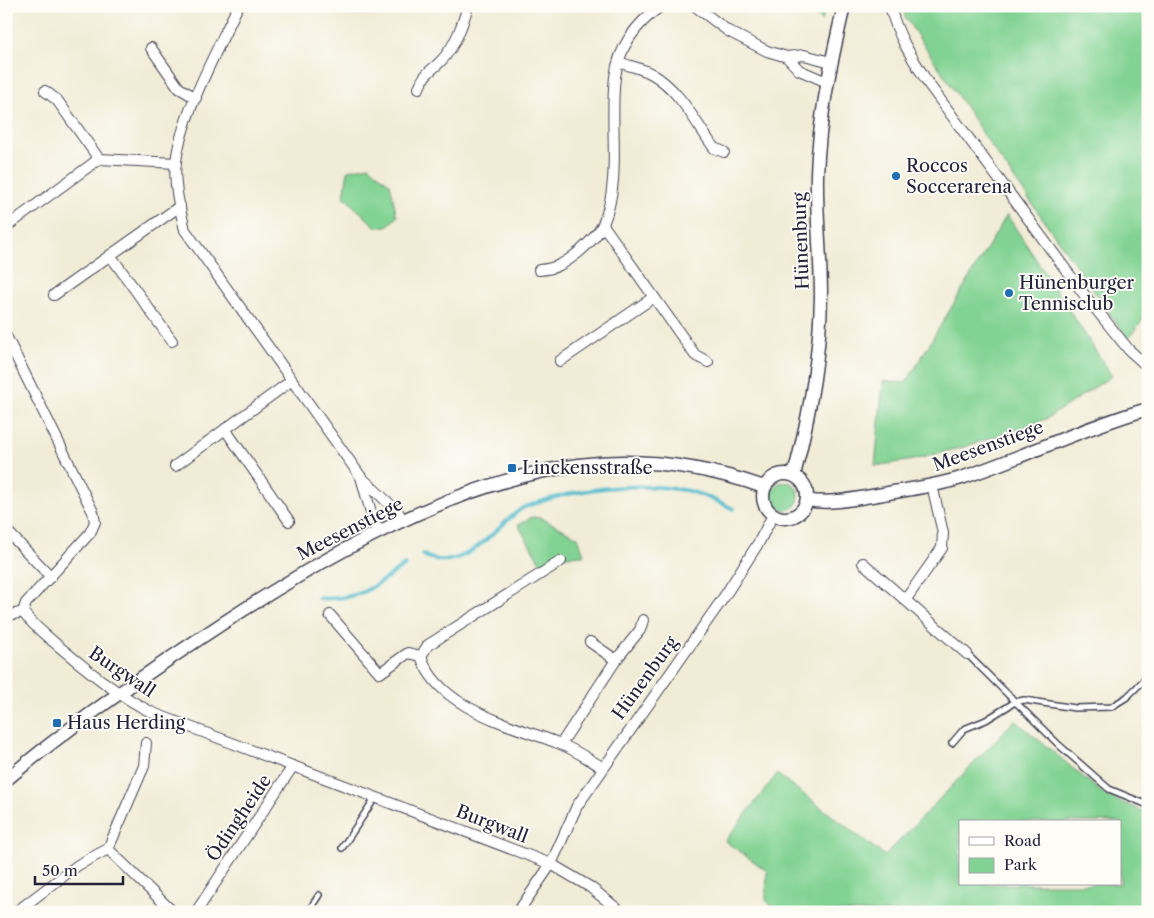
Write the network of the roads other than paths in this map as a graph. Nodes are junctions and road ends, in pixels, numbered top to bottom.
1 (238, 6) edge
2 (468, 6) edge
3 (661, 6) edge
4 (695, 6) edge
5 (844, 6) edge
6 (890, 6) edge
7 (151, 48) dead end
8 (787, 57) junction
9 (619, 62) junction
10 (831, 62) junction
11 (827, 82) junction
12 (419, 88) dead end
13 (45, 90) dead end
14 (196, 98) junction
15 (724, 152) dead end
16 (99, 159) junction
17 (176, 163) junction
18 (180, 206) junction
19 (603, 225) junction
20 (6, 227) edge
21 (110, 255) junction
22 (538, 270) dead end
23 (54, 295) dead end
24 (654, 297) junction
25 (6, 336) edge
26 (172, 342) dead end
27 (560, 361) dead end
28 (708, 362) dead end
29 (1148, 367) edge
30 (291, 381) junction
31 (1148, 409) edge
32 (225, 429) junction
33 (175, 466) dead end
34 (794, 475) junction
35 (361, 477) junction
36 (932, 485) junction
37 (764, 487) junction
38 (807, 500) junction
39 (773, 515) junction
40 (289, 521) dead end
41 (403, 521) junction
42 (6, 530) edge
43 (379, 532) junction
44 (561, 561) dead end
45 (863, 563) dead end
46 (51, 577) junction
47 (906, 599) junction
48 (22, 612) junction
49 (330, 615) dead end
50 (6, 616) edge
51 (643, 620) dead end
52 (590, 642) dead end
53 (967, 654) joint
54 (421, 656) junction
55 (616, 660) junction
56 (1148, 676) edge
57 (118, 694) junction
58 (1015, 702) junction
59 (146, 743) dead end
60 (952, 743) dead end
61 (561, 744) junction
62 (293, 766) junction
63 (602, 767) junction
64 (6, 780) edge
65 (375, 797) junction
66 (1148, 805) edge
67 (342, 848) dead end
68 (108, 849) junction
69 (551, 864) junction
70 (319, 894) dead end
71 (16, 912) edge
72 (173, 912) edge
73 (196, 912) edge
74 (308, 912) edge
75 (518, 912) edge
76 (621, 912) edge

1 - 14 street
2 - 12 street
3 - 9 street
4 - 8 street
5 - 10 street, Hünenburg
6 - 29 street
7 - 14 street
8 - 10 street
8 - 11 street
9 - 15 street
9 - 19 street
10 - 11 street, Hünenburg
11 - 34 street, Hünenburg
13 - 16 street
14 - 17 street
16 - 17 street
16 - 20 street
17 - 18 street
18 - 21 street
18 - 30 street
19 - 22 street
19 - 24 street
21 - 23 street
21 - 26 street
24 - 27 street
24 - 28 street
25 - 46 street
30 - 32 street
30 - 35 street
31 - 36 street, Meesenstiege
32 - 33 street
32 - 40 street
34 - 37 street
34 - 38 street
35 - 41 street
35 - 43 street
36 - 38 street, Meesenstiege
36 - 47 street
37 - 39 street
37 - 41 street, Meesenstiege
38 - 39 street
39 - 63 street, Hünenburg
41 - 43 street, Meesenstiege
42 - 46 street
43 - 57 street, Meesenstiege
44 - 54 street
45 - 47 street
46 - 48 street
47 - 53 street
48 - 50 street
48 - 57 street, Burgwall
49 - 54 street
51 - 55 street
52 - 55 street
53 - 58 lane
54 - 61 street
55 - 61 street
56 - 58 lane
57 - 62 street, Burgwall
57 - 64 street, Meesenstiege
58 - 60 lane
58 - 66 lane
59 - 68 street
61 - 63 street
62 - 65 street, Burgwall
62 - 73 street, Ödingheide
63 - 69 street, Hünenburg
65 - 67 lane
65 - 69 street, Burgwall
68 - 71 street
68 - 72 street
69 - 75 street, Hünenburg
69 - 76 street, Burgwall
70 - 74 lane

